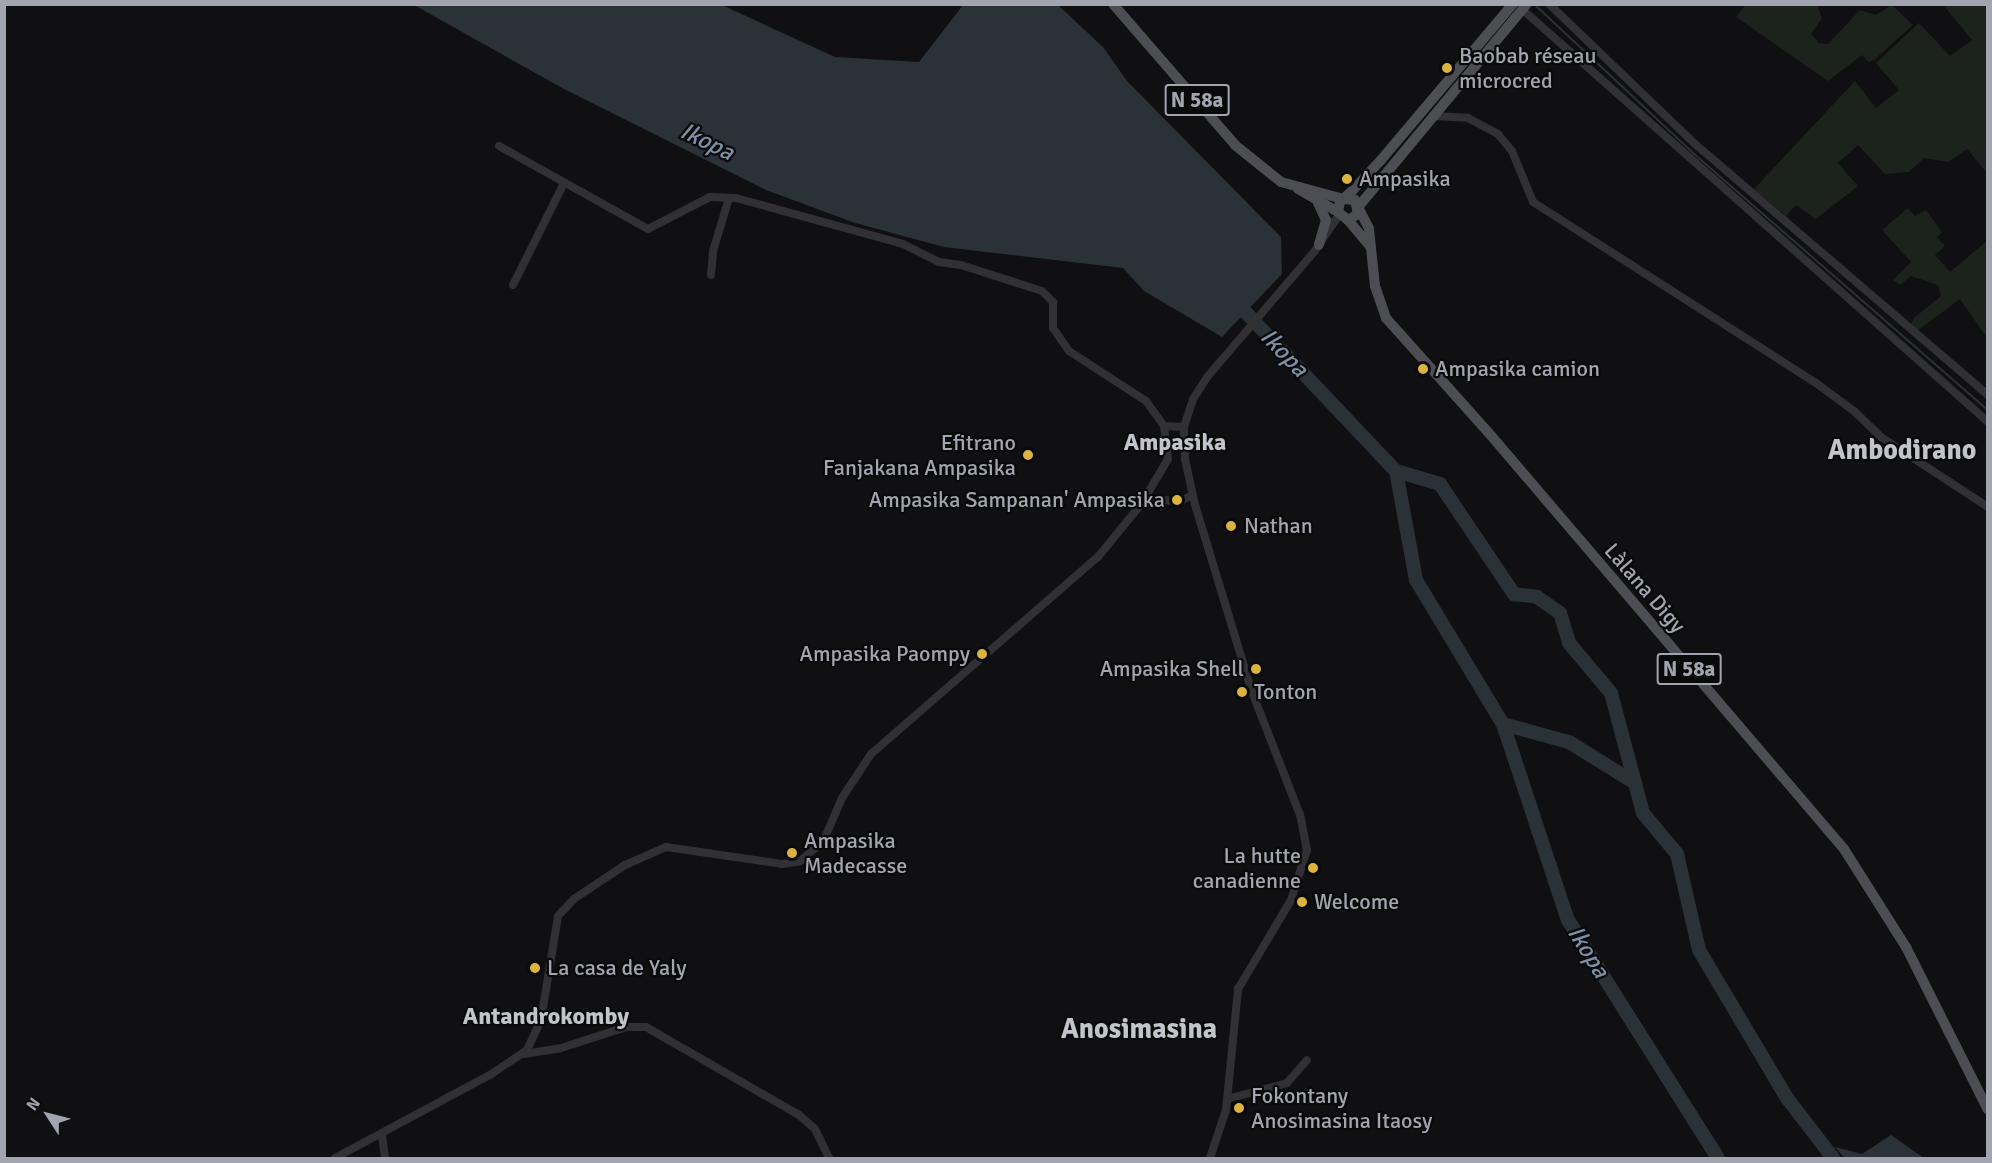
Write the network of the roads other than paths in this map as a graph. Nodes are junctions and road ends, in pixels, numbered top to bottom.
1 (1113, 4) edge
2 (1549, 4) edge
3 (1521, 6) edge
4 (1433, 116) junction
5 (499, 146) dead end
6 (1366, 176) junction
7 (564, 183) junction
8 (1319, 196) junction
9 (729, 198) junction
10 (1343, 199) junction
11 (1359, 207) junction
12 (1343, 216) junction
13 (1317, 248) junction
14 (1371, 248) junction
15 (711, 275) dead end
16 (513, 285) dead end
17 (1988, 395) edge
18 (1988, 422) edge
19 (1164, 426) junction
20 (1184, 427) junction
21 (1192, 495) junction
22 (1142, 502) junction
23 (1988, 507) edge
24 (521, 1055) junction
25 (1306, 1060) dead end
26 (1227, 1099) junction
27 (1988, 1110) edge
28 (382, 1134) junction
29 (335, 1158) edge
30 (385, 1158) edge
31 (829, 1158) edge
32 (1210, 1158) edge

1 - 8 main road, N 58a
2 - 17 street
3 - 4 main road
3 - 6 main road
3 - 18 street
4 - 11 main road
4 - 23 street
5 - 7 street
6 - 8 main road
6 - 10 main road
7 - 9 street
7 - 16 street
8 - 10 main road, N 58a
8 - 12 main road, N 58a
8 - 13 main road
9 - 15 street
9 - 19 street
10 - 11 main road
10 - 12 main road
11 - 12 main road
11 - 14 main road, N 58a
12 - 13 street
12 - 14 main road, N 58a
13 - 20 street
14 - 27 main road, Làlana Digy / N 58a
19 - 20 street
19 - 22 street
20 - 21 street
21 - 22 street
21 - 26 street
22 - 24 street
24 - 28 street
24 - 31 street
25 - 26 street
26 - 32 street
28 - 29 street
28 - 30 street

